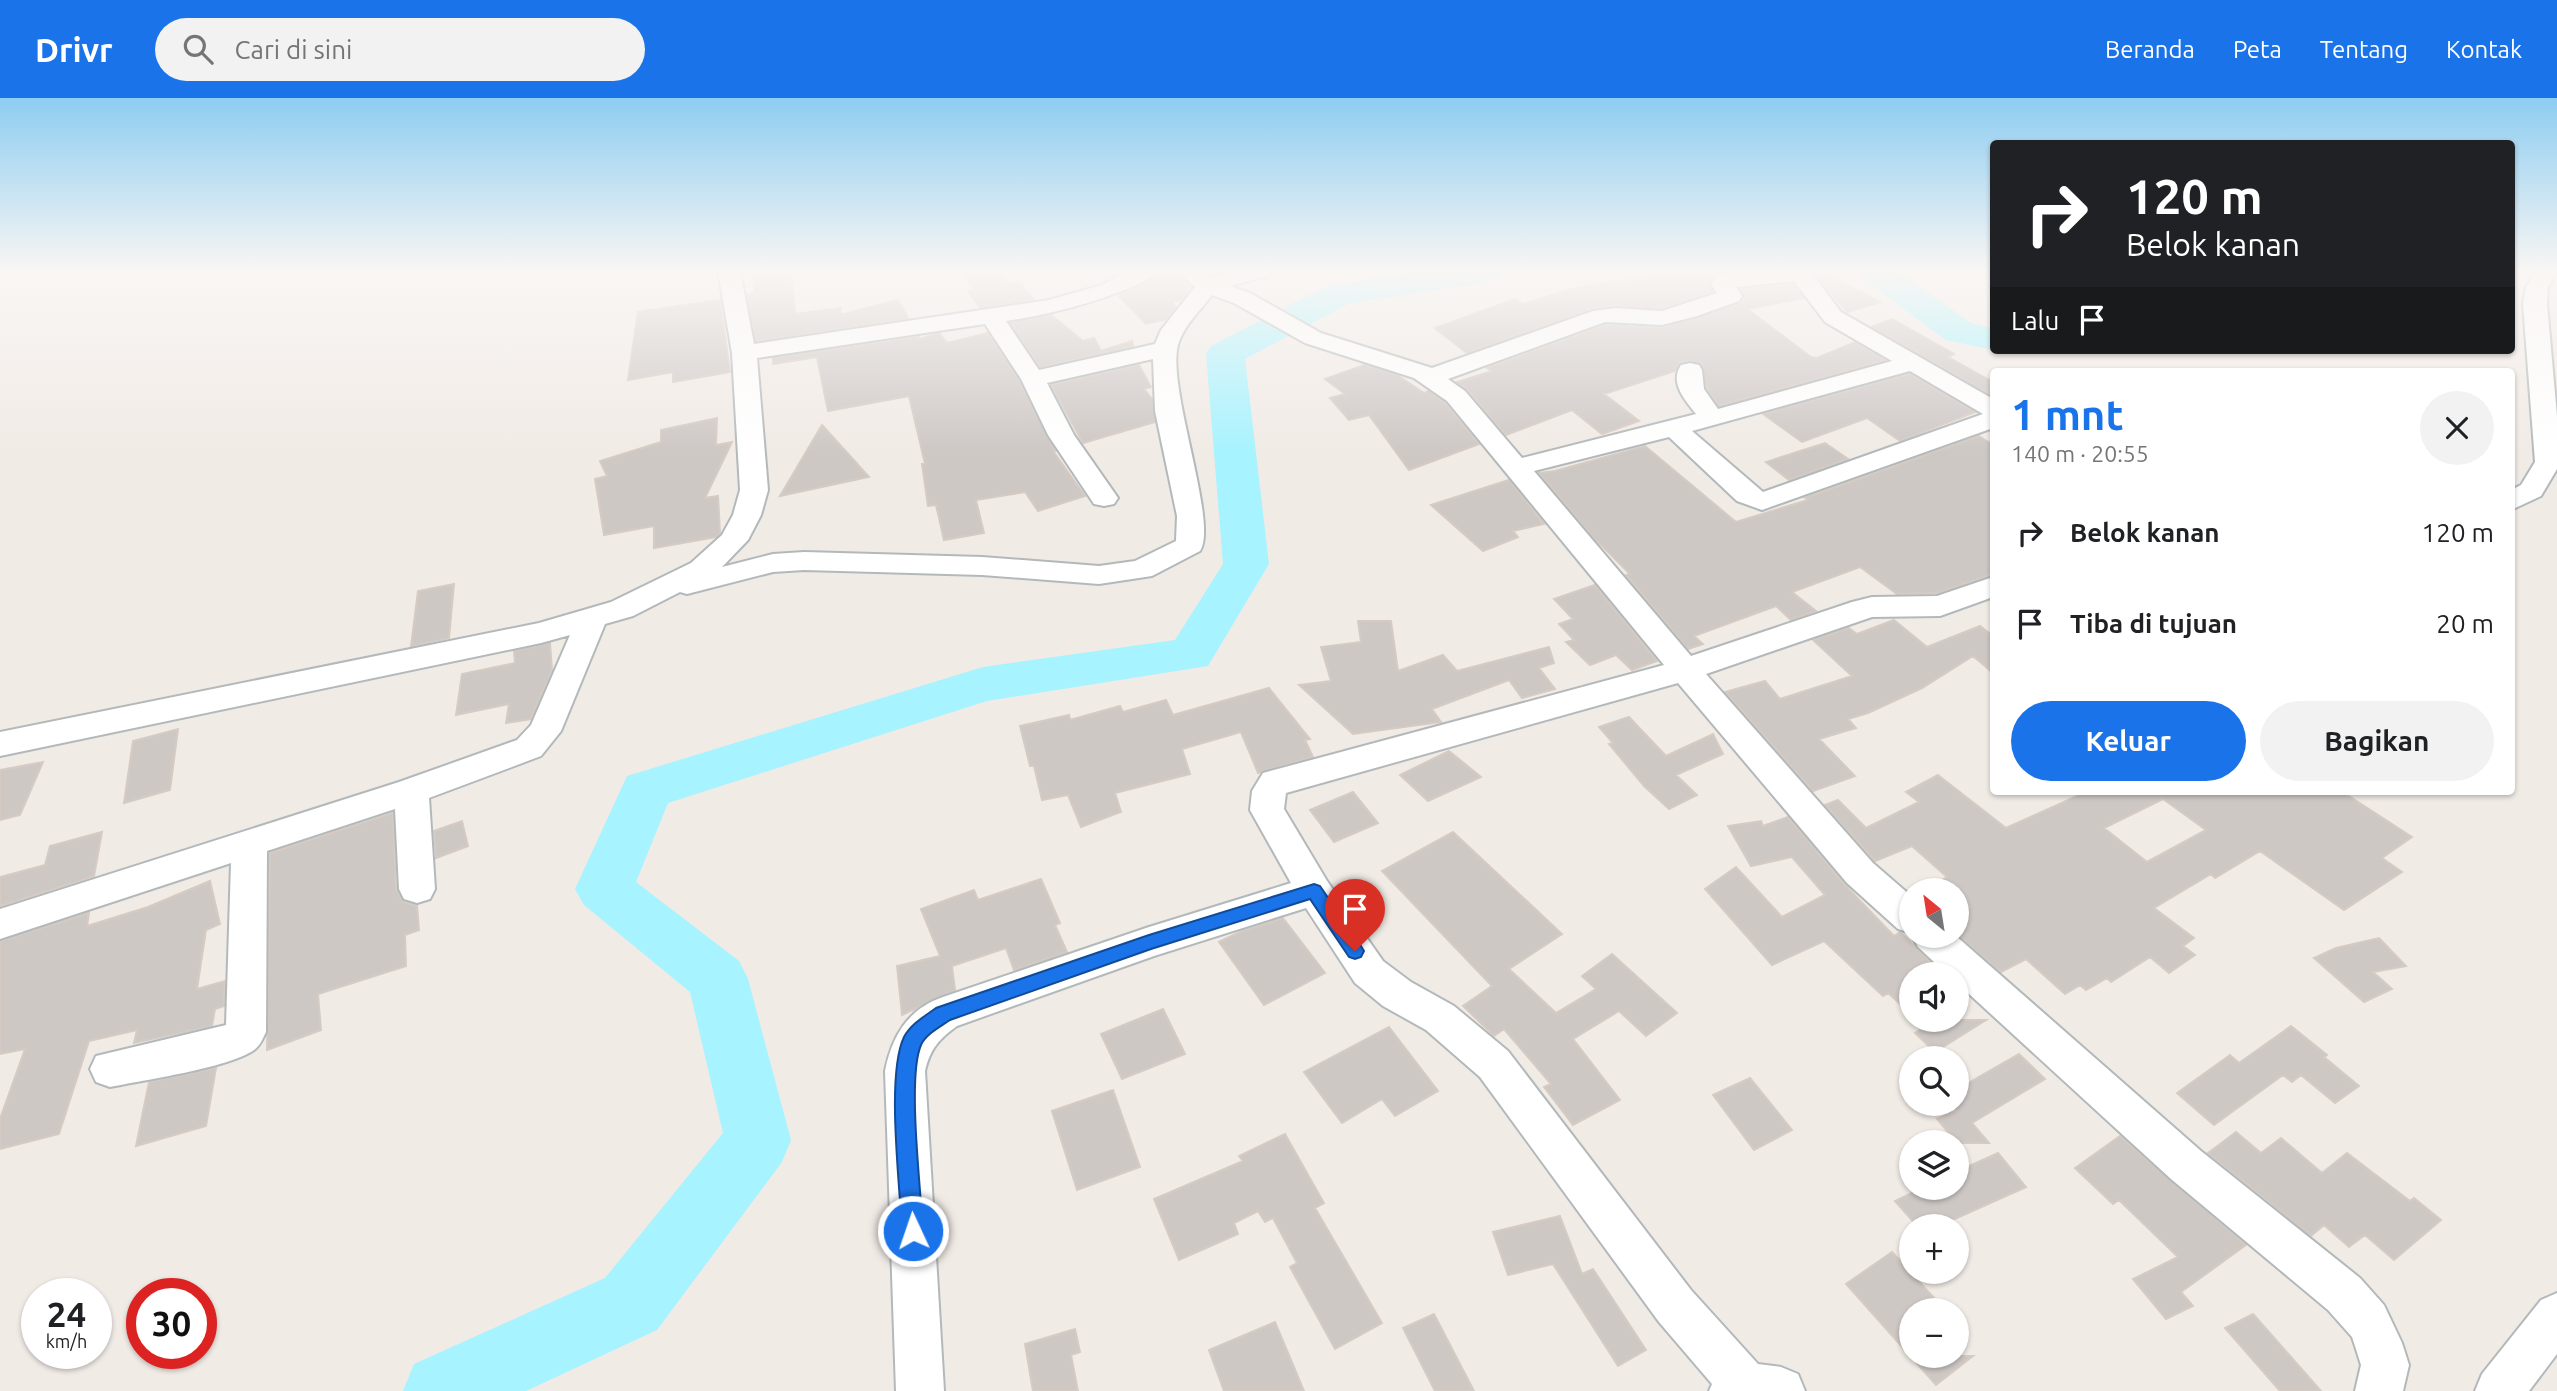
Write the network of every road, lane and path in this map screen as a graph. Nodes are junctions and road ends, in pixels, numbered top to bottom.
1 (740, 331) edge
2 (898, 331) edge
3 (1002, 331) edge
4 (1172, 331) edge
5 (1300, 331) edge
6 (1558, 331) edge
7 (1858, 331) edge
8 (2537, 331) edge
9 (1165, 349) junction
10 (744, 353) junction
11 (1912, 363) junction
12 (1690, 370) dead end
13 (1430, 377) junction
14 (1033, 379) junction
15 (1990, 407) edge
16 (1712, 418) junction
17 (1990, 420) edge
18 (1674, 428) junction
19 (1515, 468) junction
20 (1104, 498) dead end
21 (2515, 500) edge
22 (1990, 587) edge
23 (661, 592) junction
24 (592, 620) junction
25 (1685, 670) junction
26 (0, 744) edge
27 (411, 791) junction
28 (249, 842) junction
29 (417, 889) dead end
30 (1314, 891) junction
31 (1899, 907) edge
32 (0, 924) edge
33 (1944, 948) edge
34 (110, 1069) dead end
35 (2557, 1315) edge
36 (1753, 1390) edge
37 (920, 1391) edge
38 (2379, 1391) edge
39 (2499, 1391) edge

1 - 10 street
2 - 10 street
3 - 14 street
4 - 9 street
5 - 13 street
6 - 13 street
7 - 11 street
8 - 21 street
9 - 14 street
9 - 23 street
10 - 23 street
11 - 15 street
11 - 16 street
12 - 16 street
13 - 19 street
14 - 20 street
16 - 18 street
17 - 18 street
18 - 19 street
19 - 25 street
22 - 25 street
23 - 24 street
24 - 26 street
24 - 27 street
25 - 30 street
25 - 31 street
27 - 28 street
27 - 29 street
28 - 32 street
28 - 34 street
30 - 36 street
30 - 37 street
33 - 38 street
35 - 39 street

